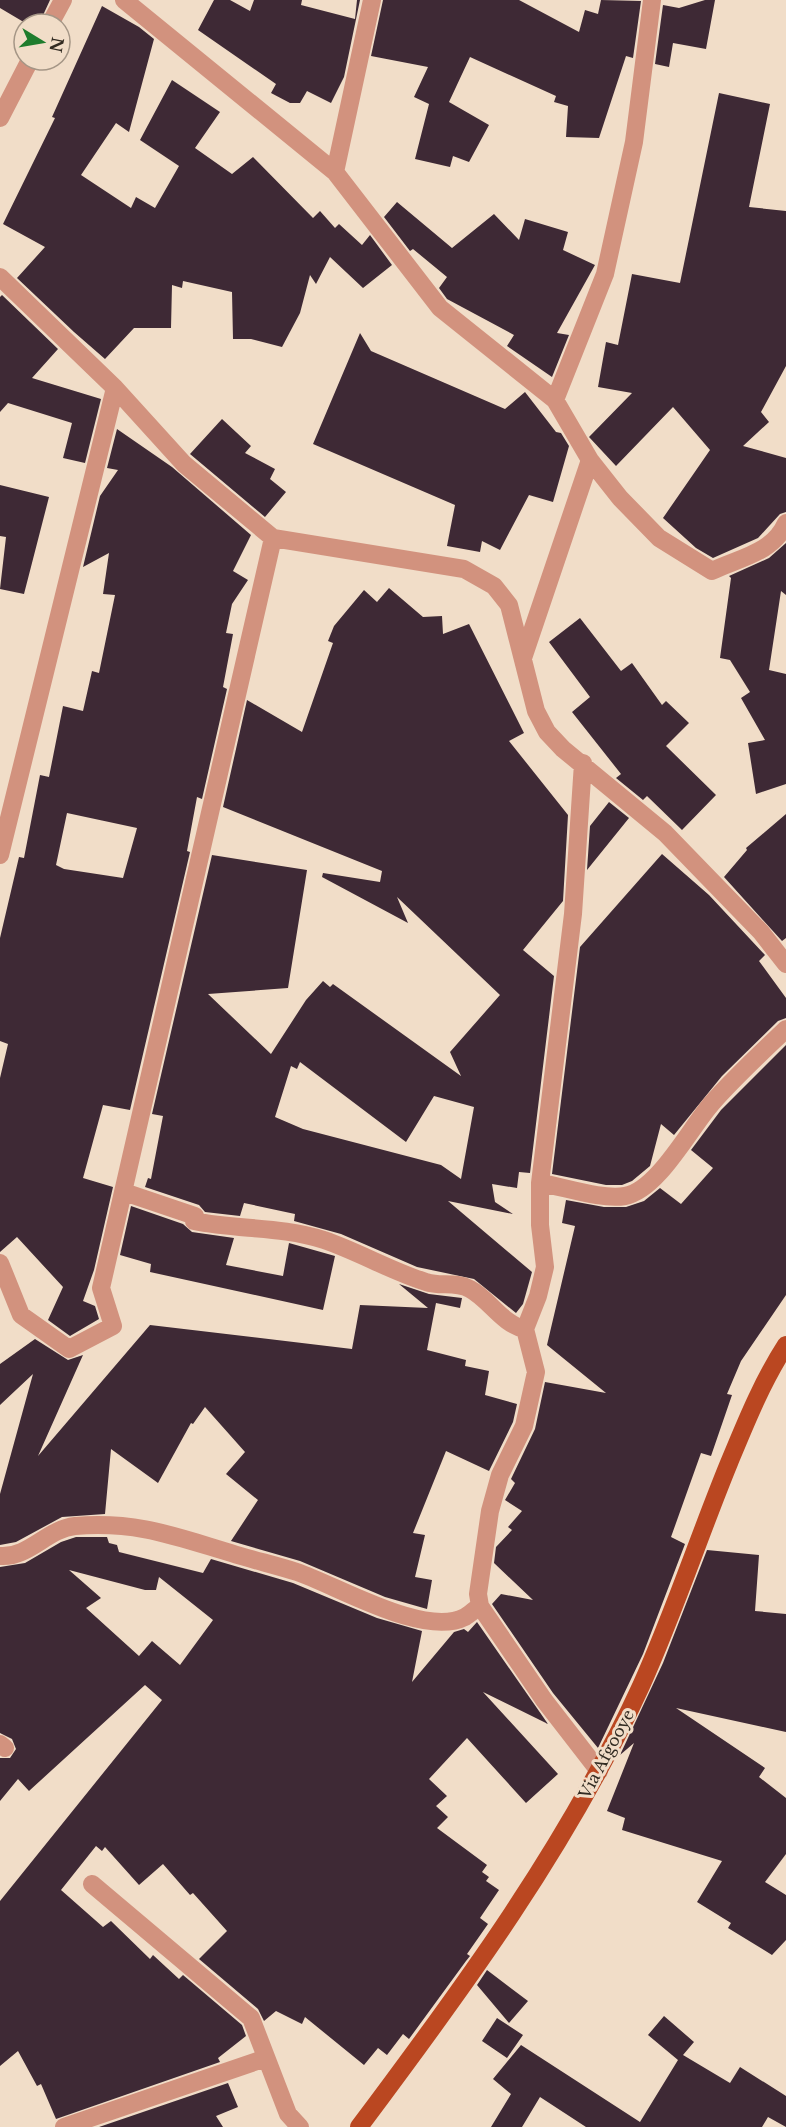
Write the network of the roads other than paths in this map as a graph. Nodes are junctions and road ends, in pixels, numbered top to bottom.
1 (372, 0) edge
2 (652, 0) edge
3 (132, 2) edge
4 (24, 72) edge
5 (0, 118) edge
6 (335, 172) junction
7 (0, 277) edge
8 (115, 388) junction
9 (555, 400) junction
10 (590, 460) junction
11 (786, 523) edge
12 (273, 538) junction
13 (523, 658) junction
14 (583, 764) junction
15 (0, 855) edge
16 (786, 964) edge
17 (786, 1029) edge
18 (540, 1183) junction
19 (124, 1192) junction
20 (0, 1263) edge
21 (525, 1329) junction
22 (786, 1345) edge
23 (0, 1556) edge
24 (480, 1606) junction
25 (599, 1771) junction
26 (92, 1884) dead end
27 (266, 2058) junction
28 (64, 2127) edge
29 (300, 2127) edge
30 (359, 2127) edge

1 - 6 street
2 - 9 street
3 - 6 street
4 - 5 street
6 - 9 street
7 - 8 street
8 - 12 street
8 - 15 street
9 - 10 street
10 - 11 street
10 - 13 street
12 - 13 street
12 - 19 street
13 - 14 street
14 - 16 street
14 - 18 street
17 - 18 street
18 - 21 street
19 - 20 street
19 - 21 street
21 - 24 street
22 - 25 main road, Via Afgooye
23 - 24 street
24 - 25 street
25 - 30 main road, Via Afgooye
26 - 27 street
27 - 28 street
27 - 29 street

